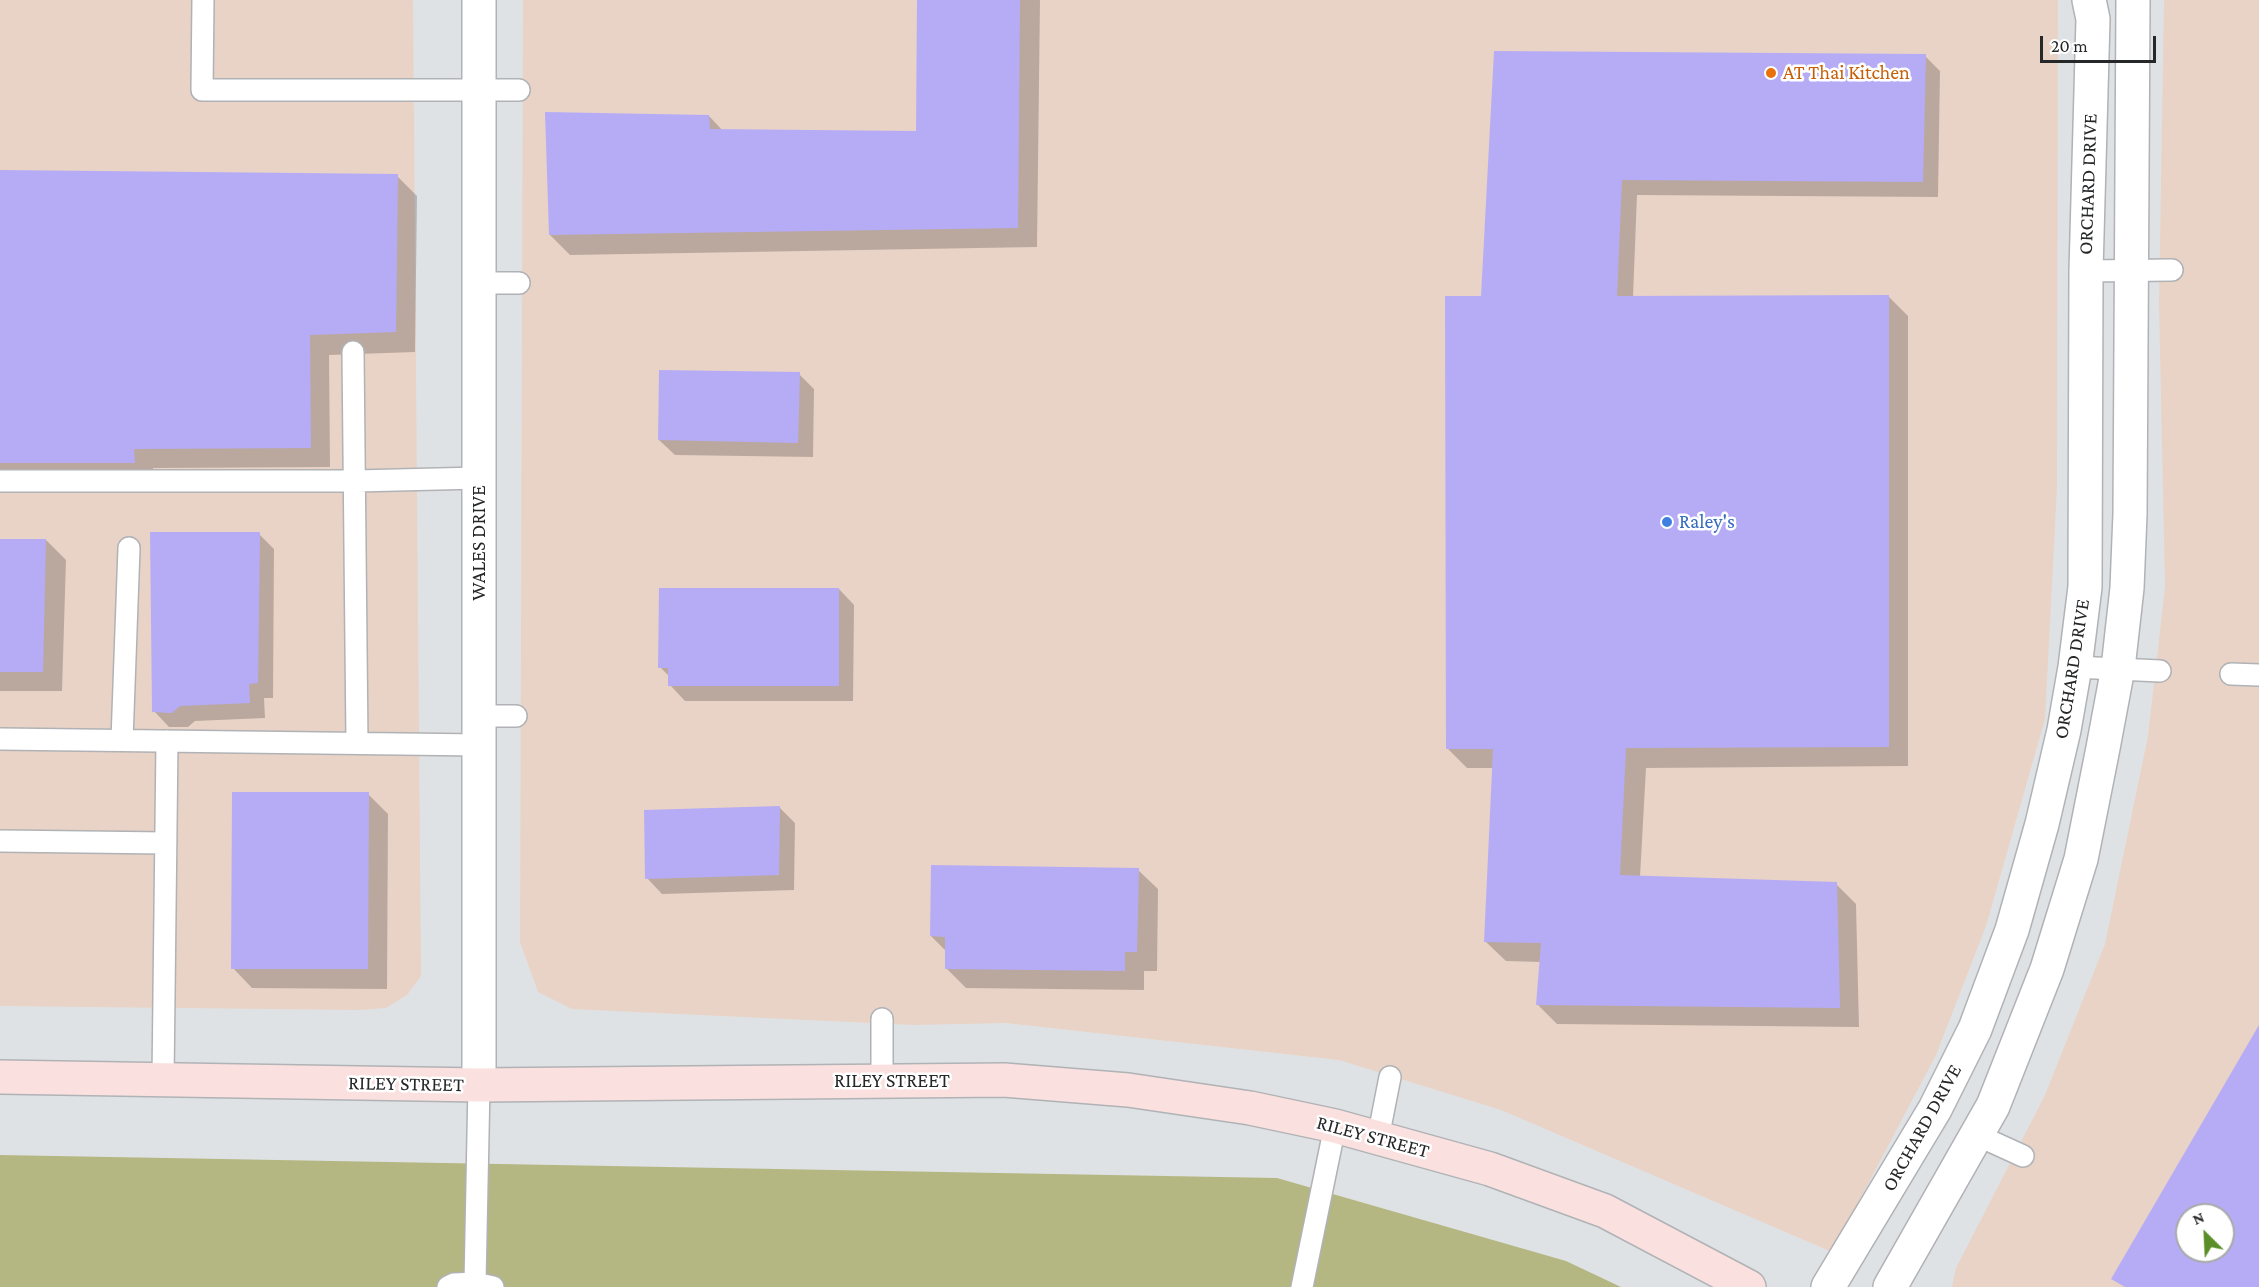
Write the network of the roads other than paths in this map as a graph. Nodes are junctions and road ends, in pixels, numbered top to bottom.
1 (203, 0) edge
2 (479, 0) edge
3 (2089, 0) edge
4 (2133, 0) edge
5 (479, 89) junction
6 (519, 90) dead end
7 (2172, 270) dead end
8 (2086, 271) junction
9 (2132, 271) junction
10 (479, 283) junction
11 (519, 283) dead end
12 (353, 352) dead end
13 (479, 478) junction
14 (0, 481) edge
15 (356, 481) junction
16 (129, 548) dead end
17 (2075, 667) junction
18 (2118, 669) junction
19 (2160, 671) dead end
20 (2231, 674) dead end
21 (2259, 675) edge
22 (516, 716) dead end
23 (480, 730) junction
24 (0, 739) edge
25 (122, 740) junction
26 (166, 741) junction
27 (357, 743) junction
28 (0, 841) edge
29 (166, 843) junction
30 (882, 1019) dead end
31 (0, 1077) edge
32 (1390, 1077) dead end
33 (163, 1080) junction
34 (882, 1081) junction
35 (479, 1085) junction
36 (1335, 1126) junction
37 (1977, 1135) junction
38 (1378, 1138) junction
39 (2023, 1156) dead end
40 (484, 1285) edge
41 (448, 1287) edge
42 (1302, 1287) edge
43 (1749, 1287) edge
44 (1828, 1287) edge
45 (1890, 1287) edge

1 - 5 lane
2 - 5 street, WALES DRIVE
3 - 8 street, ORCHARD DRIVE
4 - 9 street
5 - 6 lane
5 - 10 street, WALES DRIVE
7 - 9 lane
8 - 9 lane
8 - 17 street, ORCHARD DRIVE
9 - 18 street
10 - 11 lane
10 - 13 street, WALES DRIVE
12 - 15 lane
13 - 15 lane
13 - 23 street, WALES DRIVE
14 - 15 lane
15 - 27 lane
16 - 25 lane
17 - 18 lane
17 - 44 street, ORCHARD DRIVE
18 - 19 lane
18 - 37 street
20 - 21 lane
22 - 23 lane
23 - 27 lane
23 - 35 street, WALES DRIVE
24 - 25 lane
25 - 26 lane
26 - 27 lane
26 - 29 lane
28 - 29 lane
29 - 33 lane
30 - 34 lane
31 - 33 main road, RILEY STREET
32 - 38 lane
33 - 35 main road, RILEY STREET
34 - 35 main road, RILEY STREET
34 - 36 main road, RILEY STREET
35 - 40 lane
36 - 38 main road, RILEY STREET
36 - 42 lane
37 - 39 lane
37 - 45 street
38 - 43 main road, RILEY STREET
40 - 41 lane

